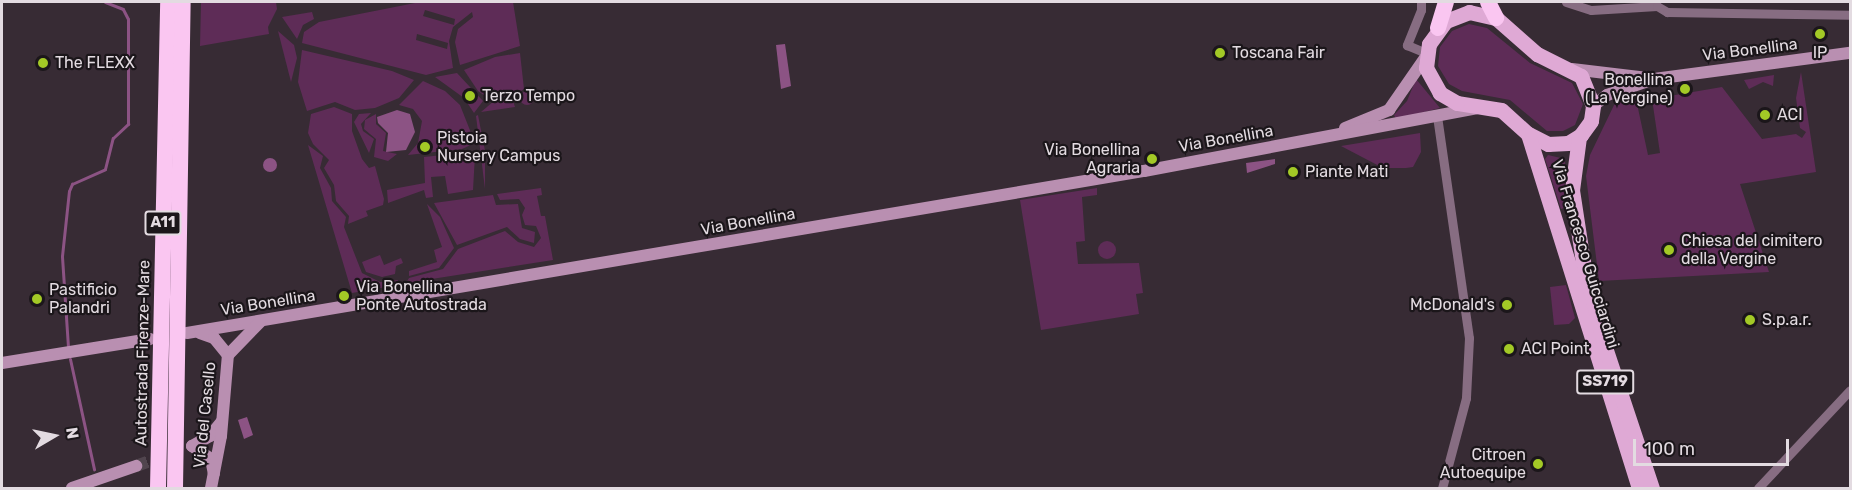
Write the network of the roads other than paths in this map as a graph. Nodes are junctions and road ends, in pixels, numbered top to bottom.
1 (168, 2) edge
2 (183, 2) edge
3 (1420, 2) edge
4 (1446, 2) edge
5 (1488, 2) edge
6 (1566, 2) edge
7 (1728, 2) edge
8 (1656, 4) edge
9 (1728, 13) junction
10 (1851, 15) edge
11 (1496, 18) junction
12 (1438, 27) junction
13 (1851, 53) edge
14 (1426, 56) junction
15 (1572, 69) junction
16 (1654, 78) junction
17 (1486, 106) junction
18 (1593, 106) junction
19 (1437, 116) junction
20 (1528, 134) junction
21 (1579, 137) junction
22 (1313, 140) junction
23 (264, 320) junction
24 (189, 332) joint
25 (150, 339) dead end
26 (228, 355) junction
27 (2, 363) edge
28 (1851, 390) edge
29 (222, 421) junction
30 (136, 466) tunnel mouth
31 (213, 483) edge
32 (72, 489) edge
33 (158, 489) edge
34 (175, 489) edge
35 (1442, 489) edge
36 (1639, 489) edge
37 (1652, 489) edge
38 (1758, 489) edge

1 - 33 highway, Autostrada Firenze-Mare / A11
2 - 34 highway, Autostrada Firenze-Mare / A11
3 - 14 street
4 - 12 highway
5 - 11 highway
6 - 8 street
7 - 9 street
8 - 9 street
9 - 10 street
11 - 12 main road
11 - 15 main road
12 - 14 main road
13 - 16 main road, Via Bonellina
14 - 17 main road
14 - 22 main road, Via Bonellina
15 - 16 main road, Via Bonellina
15 - 18 main road
16 - 18 main road, Via Bonellina
17 - 19 main road, Via Bonellina
17 - 20 main road
18 - 21 main road, Via Francesco Guicciardini
19 - 22 main road, Via Bonellina
19 - 35 street
20 - 21 main road
20 - 36 main road, Via Francesco Guicciardini / SS719
21 - 37 main road, Via Francesco Guicciardini / SS719
22 - 23 main road, Via Bonellina
23 - 24 main road, Via Bonellina
23 - 26 main road, Via del Casello
24 - 26 main road, Via del Casello
25 - 27 main road
26 - 29 main road, Via del Casello
28 - 38 street
29 - 31 main road, Via del Casello
29 - 31 main road, Via del Casello
30 - 32 main road

